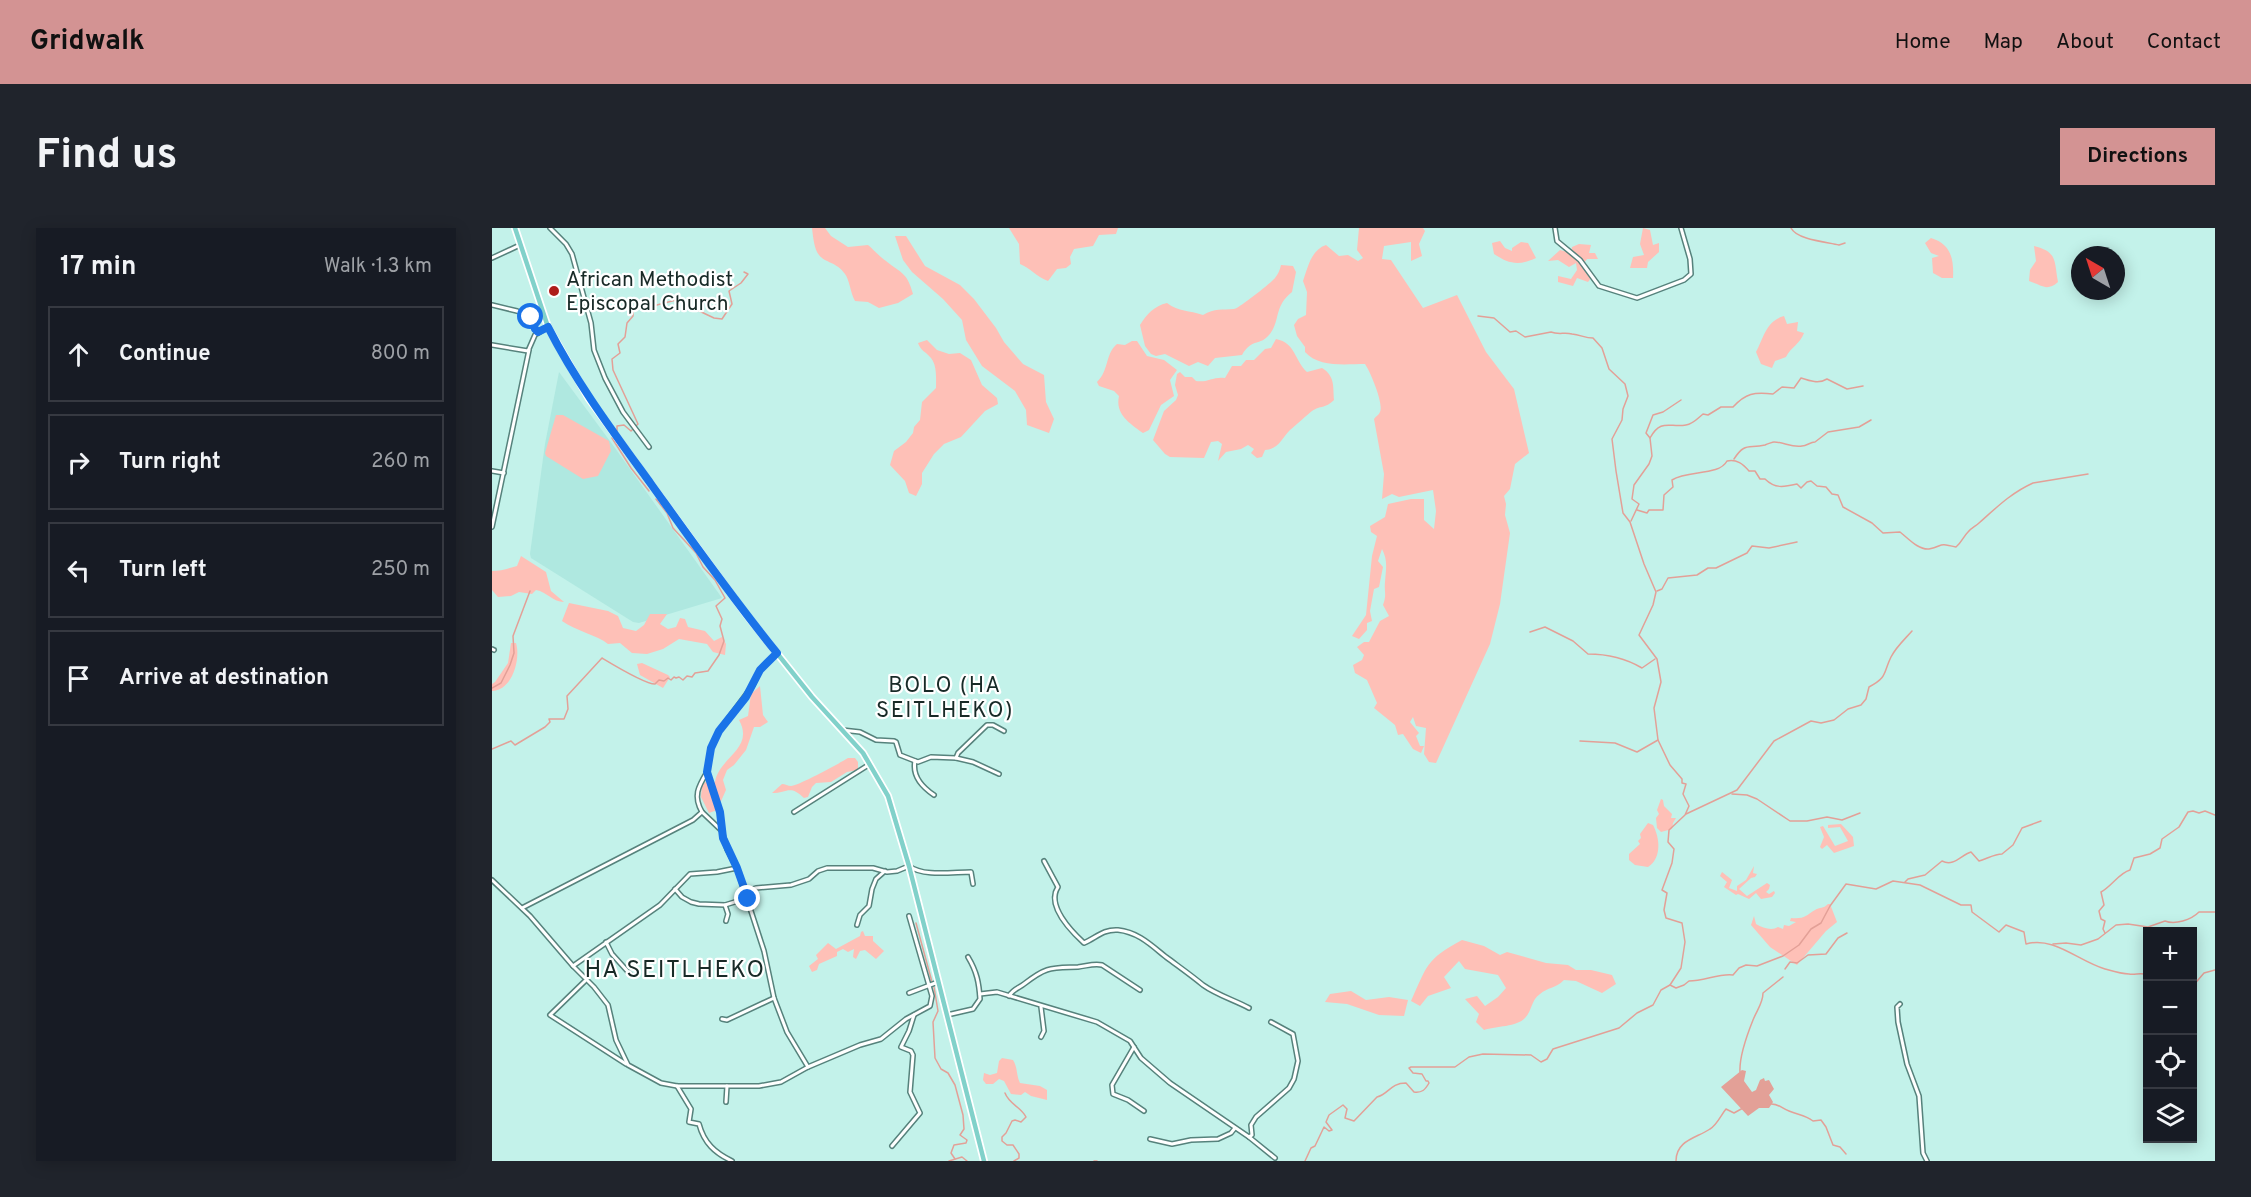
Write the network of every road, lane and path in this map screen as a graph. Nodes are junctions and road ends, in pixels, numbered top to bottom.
1 (515, 228) edge
2 (550, 228) edge
3 (1555, 228) edge
4 (1681, 228) edge
5 (520, 245) junction
6 (492, 258) edge
7 (492, 305) edge
8 (548, 327) junction
9 (538, 332) junction
10 (492, 345) edge
11 (529, 350) junction
12 (649, 447) dead end
13 (492, 471) edge
14 (504, 473) junction
15 (492, 527) edge
16 (777, 653) junction
17 (842, 730) junction
18 (1004, 731) dead end
19 (956, 758) junction
20 (915, 761) junction
21 (870, 764) junction
22 (707, 772) junction
23 (999, 774) dead end
24 (933, 795) dead end
25 (702, 812) junction
26 (794, 812) dead end
27 (722, 831) junction
28 (1044, 861) dead end
29 (909, 866) junction
30 (737, 868) junction
31 (885, 871) junction
32 (492, 880) edge
33 (973, 884) dead end
34 (675, 889) junction
35 (746, 891) junction
36 (725, 905) junction
37 (522, 908) junction
38 (909, 916) dead end
39 (726, 921) dead end
40 (857, 925) dead end
41 (606, 942) junction
42 (968, 957) dead end
43 (573, 966) junction
44 (630, 974) dead end
45 (586, 981) junction
46 (939, 982) junction
47 (929, 985) junction
48 (1140, 990) dead end
49 (909, 993) dead end
50 (980, 994) junction
51 (1009, 996) junction
52 (774, 998) junction
53 (1900, 1004) dead end
54 (1041, 1006) junction
55 (1249, 1008) dead end
56 (914, 1015) junction
57 (947, 1015) junction
58 (722, 1019) dead end
59 (1271, 1022) dead end
60 (1041, 1037) dead end
61 (1134, 1047) junction
62 (627, 1065) junction
63 (808, 1067) junction
64 (677, 1086) junction
65 (727, 1086) junction
66 (726, 1102) dead end
67 (1144, 1111) dead end
68 (1235, 1128) junction
69 (1249, 1137) junction
70 (1150, 1139) dead end
71 (892, 1146) dead end
72 (1275, 1158) dead end
73 (732, 1161) edge
74 (984, 1161) edge
75 (1927, 1161) edge

1 - 5 main road
2 - 12 street
3 - 4 street
5 - 6 street
5 - 8 main road
7 - 9 street
8 - 9 street
8 - 16 main road
9 - 11 street
10 - 11 street
11 - 14 street
13 - 14 street
14 - 15 street
16 - 17 main road
16 - 22 street
17 - 20 street
17 - 21 main road
18 - 19 street
19 - 20 street
19 - 23 street
20 - 24 street
21 - 26 street
21 - 29 main road
22 - 25 street
22 - 27 street
25 - 27 street
25 - 37 street
27 - 30 street
28 - 55 street
29 - 31 street
29 - 33 street
29 - 46 main road
30 - 34 street
30 - 35 street
31 - 35 street
31 - 40 street
32 - 37 street
34 - 36 street
34 - 41 street
35 - 36 street
35 - 52 street
36 - 39 street
37 - 43 street
38 - 47 street
41 - 43 street
41 - 44 street
42 - 50 street
43 - 45 street
45 - 62 street
45 - 62 street
46 - 47 street
46 - 57 main road
47 - 49 street
47 - 56 street
48 - 51 street
50 - 51 street
50 - 57 street
51 - 54 street
52 - 58 street
52 - 63 street
53 - 75 street
54 - 60 street
54 - 61 street
56 - 63 street
56 - 71 street
57 - 74 main road
59 - 69 street
61 - 67 street
61 - 68 street
62 - 64 street
63 - 65 street
64 - 65 street
64 - 73 street
65 - 66 street
68 - 69 street
68 - 70 street
69 - 72 street

